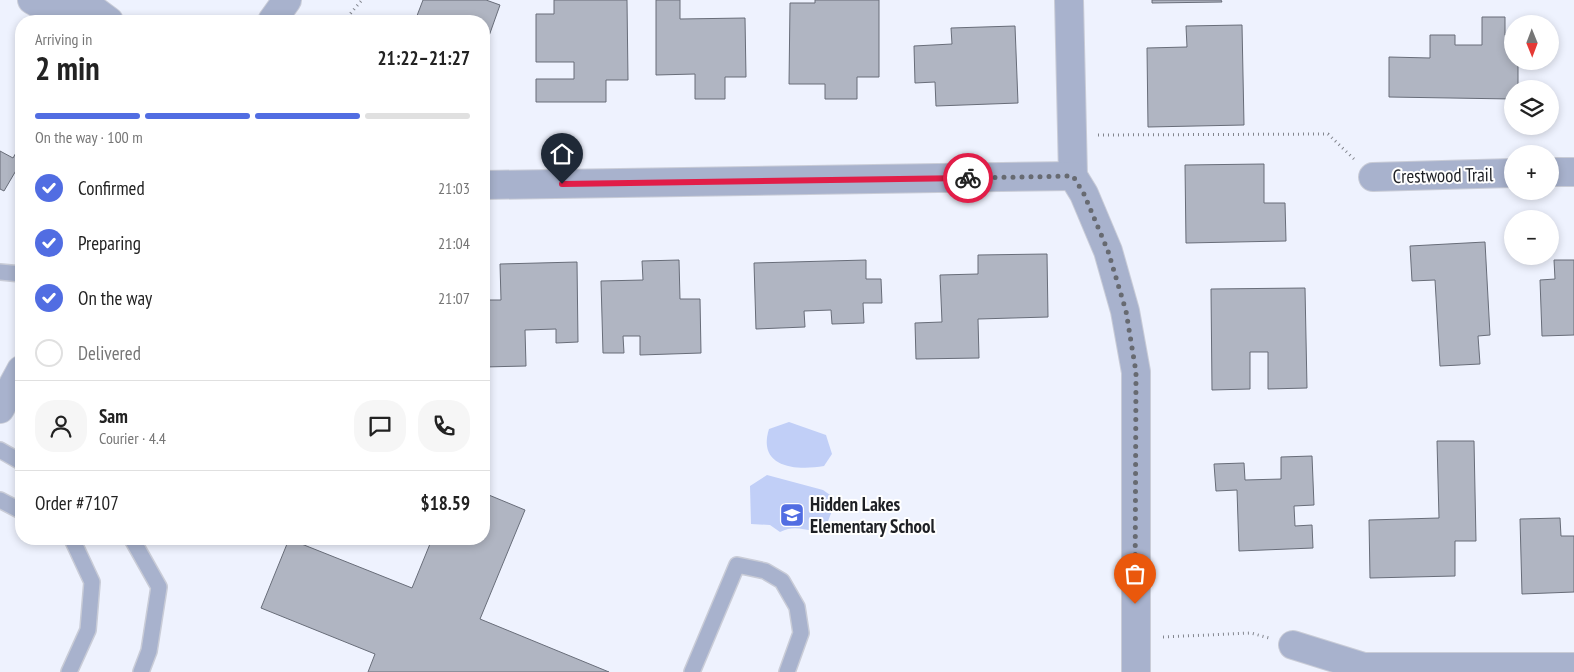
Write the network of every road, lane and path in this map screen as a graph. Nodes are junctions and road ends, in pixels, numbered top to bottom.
1 (287, 0) edge
2 (362, 0) edge
3 (1069, 0) edge
4 (42, 9) edge
5 (101, 15) edge
6 (276, 15) edge
7 (349, 15) edge
8 (1072, 135) junction
9 (1559, 172) edge
10 (1574, 172) edge
11 (1504, 173) edge
12 (1073, 176) junction
13 (1373, 177) joint
14 (490, 186) edge
15 (0, 272) edge
16 (15, 273) edge
17 (15, 381) edge
18 (0, 409) edge
19 (0, 450) edge
20 (15, 459) edge
21 (0, 500) edge
22 (15, 508) edge
23 (75, 545) edge
24 (135, 545) edge
25 (1136, 638) junction
26 (1293, 645) joint
27 (1574, 667) edge
28 (69, 672) edge
29 (141, 672) edge
30 (692, 672) edge
31 (786, 672) edge
32 (1136, 672) edge

1 - 6 street
2 - 7 path
3 - 8 street
4 - 5 street
8 - 12 street
8 - 13 path
9 - 10 street
11 - 13 street, Crestwood Trail
12 - 14 street
12 - 25 street
15 - 16 lane
17 - 18 street
19 - 20 lane
21 - 22 lane
23 - 28 lane
24 - 29 lane
25 - 26 path
25 - 32 street
26 - 27 street
30 - 31 lane

